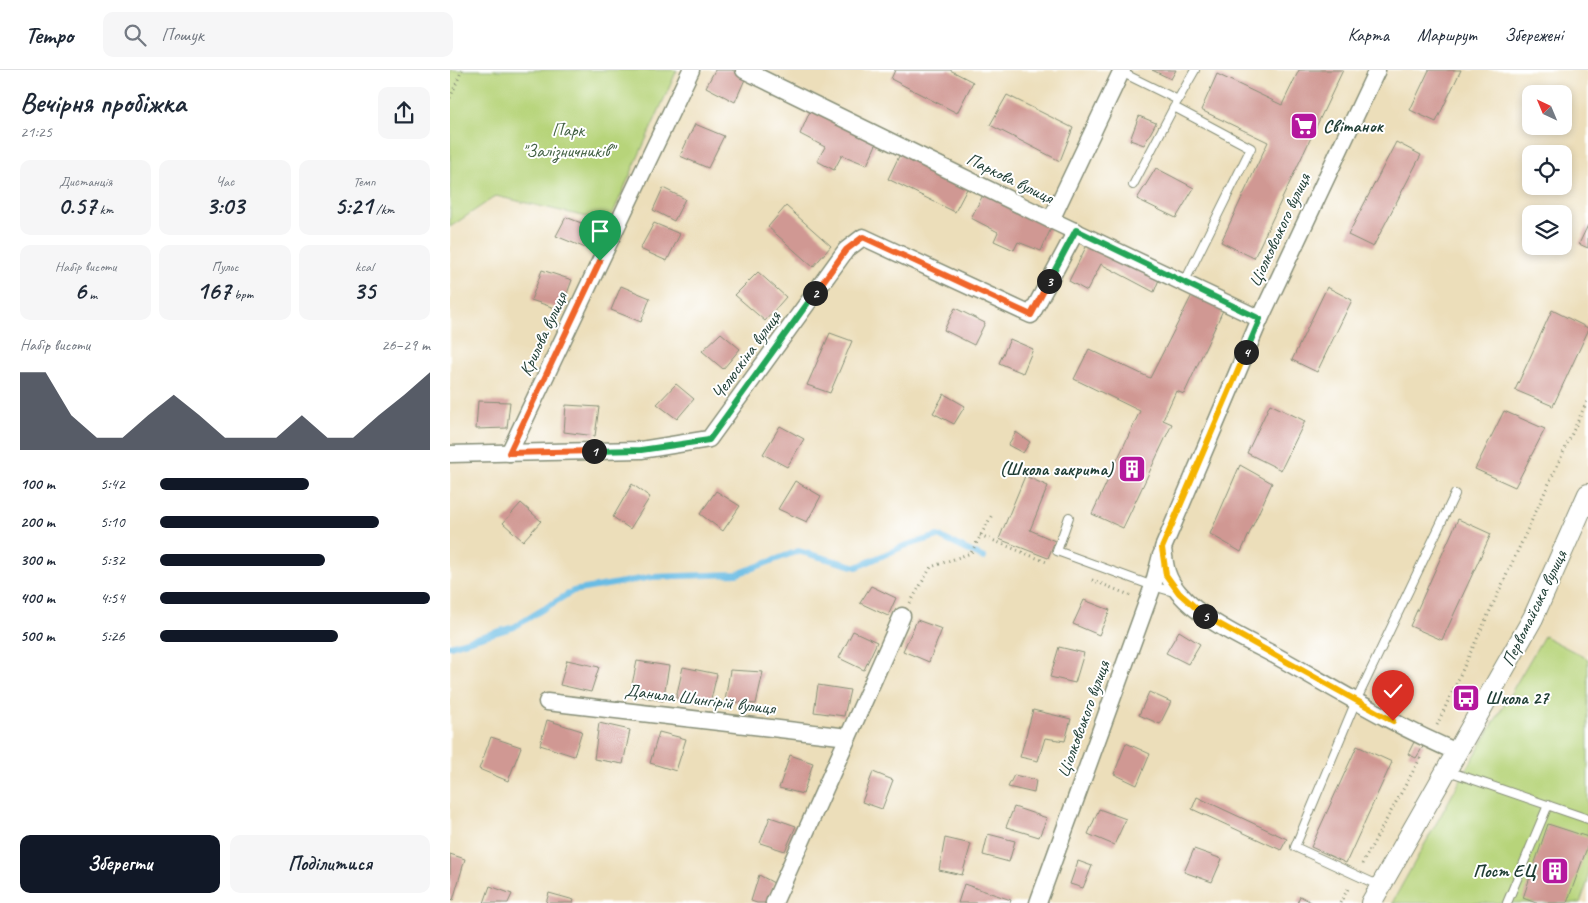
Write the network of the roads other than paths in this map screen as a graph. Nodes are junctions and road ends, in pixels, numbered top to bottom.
1 (691, 70) edge
2 (744, 70) edge
3 (1195, 70) edge
4 (1377, 70) edge
5 (1122, 71) edge
6 (1176, 103) junction
7 (1132, 185) dead end
8 (1051, 220) junction
9 (1076, 230) junction
10 (1184, 283) junction
11 (1260, 319) junction
12 (509, 453) junction
13 (450, 454) edge
14 (1455, 494) dead end
15 (1588, 494) edge
16 (1069, 517) dead end
17 (1162, 548) junction
18 (1153, 586) junction
19 (1179, 593) junction
20 (902, 616) road end
21 (1356, 701) junction
22 (548, 702) dead end
23 (848, 737) junction
24 (1457, 752) junction
25 (1447, 770) junction
26 (1548, 805) junction
27 (1588, 818) edge
28 (1376, 895) edge
29 (774, 903) edge
30 (1038, 903) edge
31 (1507, 903) edge

1 - 12 street, Крилова вулиця
2 - 8 street, Паркова вулиця
3 - 6 lane
4 - 11 street, Ціолковського вулиця
5 - 6 lane
5 - 8 street
6 - 7 lane
6 - 10 lane
8 - 9 street, Паркова вулиця
9 - 10 street, Паркова вулиця
9 - 12 street, Челюскіна вулиця
10 - 11 street, Паркова вулиця
11 - 17 street, Ціолковського вулиця
12 - 13 street, Челюскіна вулиця
14 - 21 lane
15 - 24 street, Первомайська вулиця
16 - 18 lane
17 - 18 street, Ціолковського вулиця
17 - 19 street
18 - 19 lane
18 - 30 street, Ціолковського вулиця
19 - 21 street
20 - 23 street
21 - 24 street
21 - 28 lane
22 - 23 street, Данила Шингірій вулиця
23 - 29 street
24 - 25 street, Первомайська вулиця
25 - 26 lane
25 - 28 street, Первомайська вулиця
26 - 27 lane
26 - 31 lane

